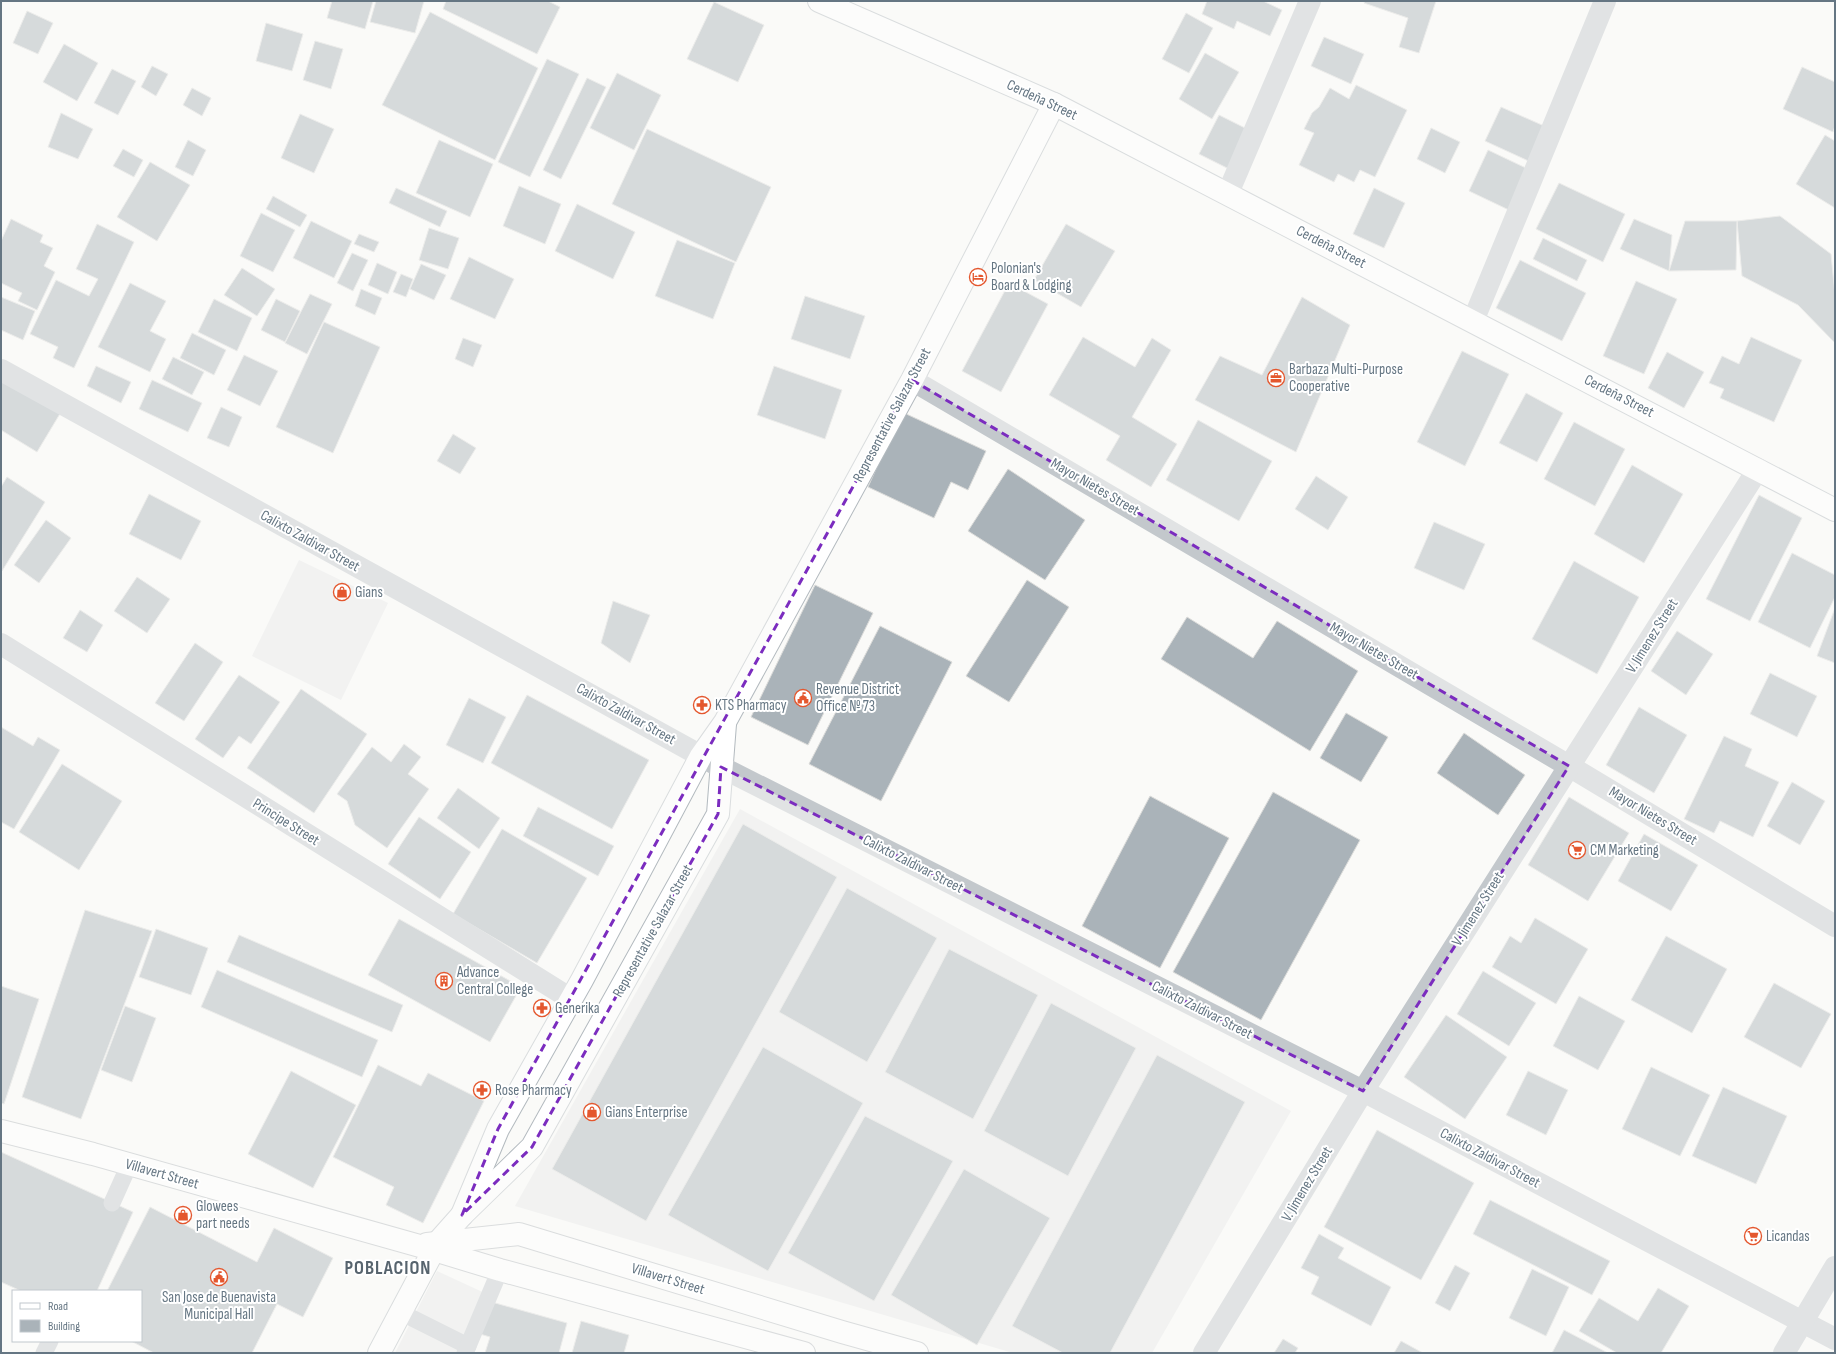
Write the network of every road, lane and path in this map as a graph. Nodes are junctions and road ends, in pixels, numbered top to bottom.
1 (819, 1) edge
2 (1310, 1) edge
3 (1605, 1) edge
4 (1054, 104) junction
5 (1228, 194) junction
6 (1473, 321) junction
7 (1, 370) edge
8 (912, 380) junction
9 (1758, 469) junction
10 (1835, 510) edge
11 (1, 644) edge
12 (725, 722) junction
13 (701, 756) junction
14 (1569, 766) junction
15 (721, 767) junction
16 (1835, 926) edge
17 (571, 999) junction
18 (1363, 1091) junction
19 (1, 1131) edge
20 (129, 1165) junction
21 (112, 1203) dead end
22 (462, 1215) junction
23 (430, 1246) junction
24 (1835, 1267) edge
25 (500, 1270) junction
26 (400, 1312) junction
27 (1803, 1323) junction
28 (1835, 1339) edge
29 (50, 1342) edge
30 (467, 1350) edge
31 (44, 1353) edge
32 (379, 1353) edge
33 (804, 1353) edge
34 (917, 1353) edge
35 (1204, 1353) edge
36 (1784, 1353) edge

1 - 4 main road, Cerdeña Street
2 - 5 street
3 - 6 street
4 - 5 main road, Cerdeña Street
4 - 8 main road, Representative Salazar Street
5 - 6 main road, Cerdeña Street
6 - 9 main road, Cerdeña Street
7 - 13 street, Calixto Zaldivar Street
8 - 12 main road, Representative Salazar Street
8 - 14 street, Mayor Nietes Street
9 - 10 main road, Cerdeña Street
9 - 14 street, V. Jimenez Street
11 - 17 street, Principe Street
12 - 13 main road, Representative Salazar Street
12 - 15 main road, Representative Salazar Street
13 - 15 street, Calixto Zaldivar Street
13 - 17 main road, Representative Salazar Street
14 - 16 street, Mayor Nietes Street
14 - 18 street, V. Jimenez Street
15 - 18 street, Calixto Zaldivar Street
15 - 22 main road, Representative Salazar Street
17 - 22 main road, Representative Salazar Street
18 - 27 street, Calixto Zaldivar Street
18 - 35 street, V. Jimenez Street
19 - 20 main road, Villavert Street
20 - 21 lane
20 - 23 main road, Villavert Street
22 - 23 main road, Representative Salazar Street
23 - 25 main road, Villavert Street
23 - 26 main road, Representative Salazar Street
23 - 34 main road, Villavert Street
24 - 27 street
25 - 30 lane
25 - 33 main road, Villavert Street
26 - 30 lane
26 - 32 main road, Representative Salazar Street
27 - 28 street, Calixto Zaldivar Street
27 - 36 street
29 - 31 lane

